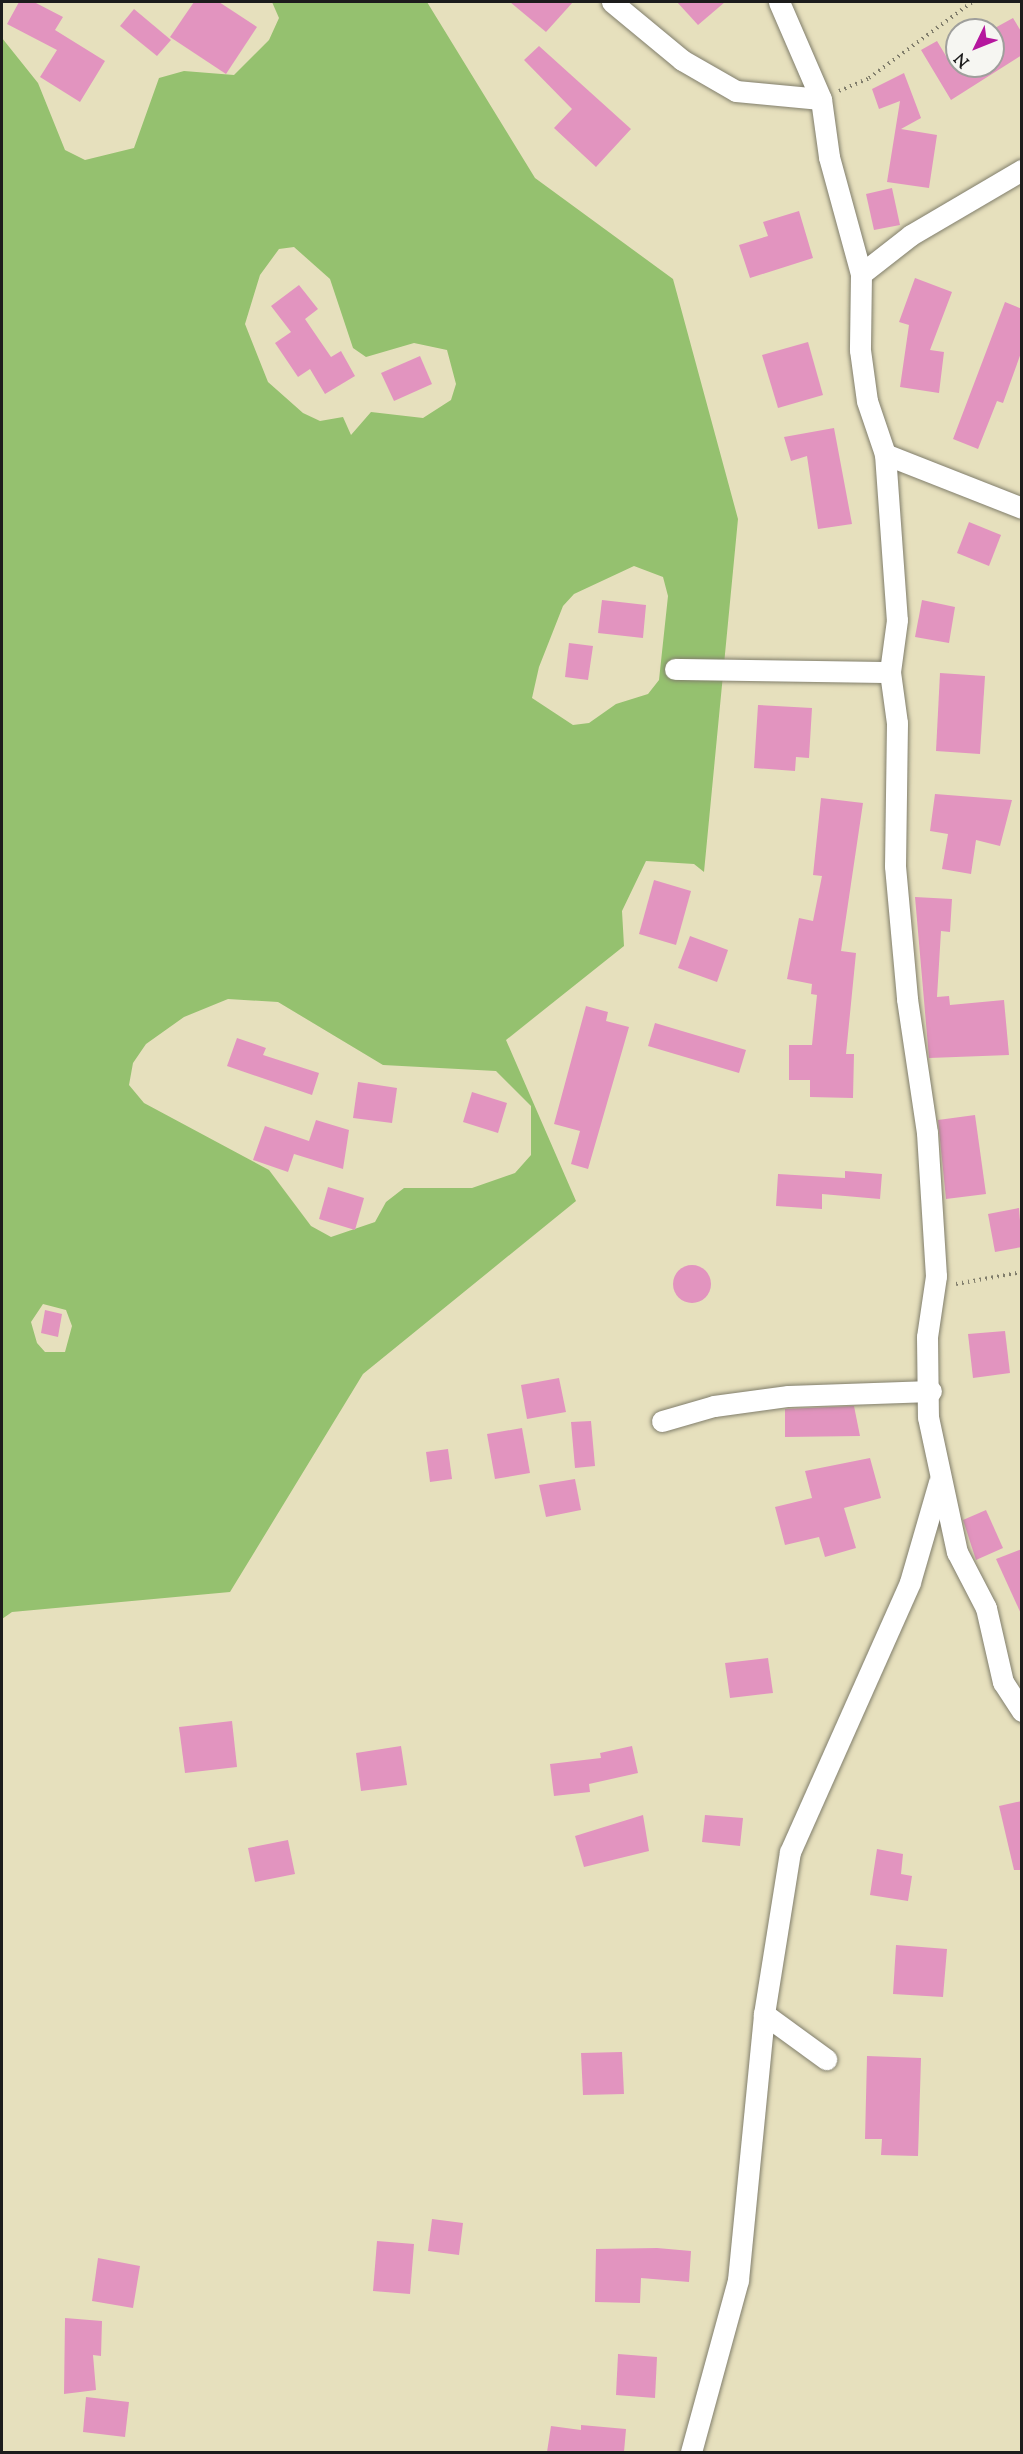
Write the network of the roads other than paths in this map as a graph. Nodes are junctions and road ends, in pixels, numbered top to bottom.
1 (612, 2) edge
2 (779, 2) edge
3 (821, 99) junction
4 (1022, 170) edge
5 (861, 274) junction
6 (885, 454) junction
7 (1022, 508) edge
8 (675, 669) dead end
9 (890, 672) junction
10 (931, 1391) junction
11 (662, 1421) dead end
12 (939, 1482) junction
13 (1022, 1711) edge
14 (764, 2014) junction
15 (826, 2059) dead end
16 (691, 2452) edge

1 - 3 street
2 - 3 street
3 - 5 street
4 - 5 street
5 - 6 street
6 - 7 street
6 - 9 street
8 - 9 street
9 - 10 street
10 - 11 street
10 - 12 street
12 - 13 street
12 - 14 street
14 - 15 street
14 - 16 street

